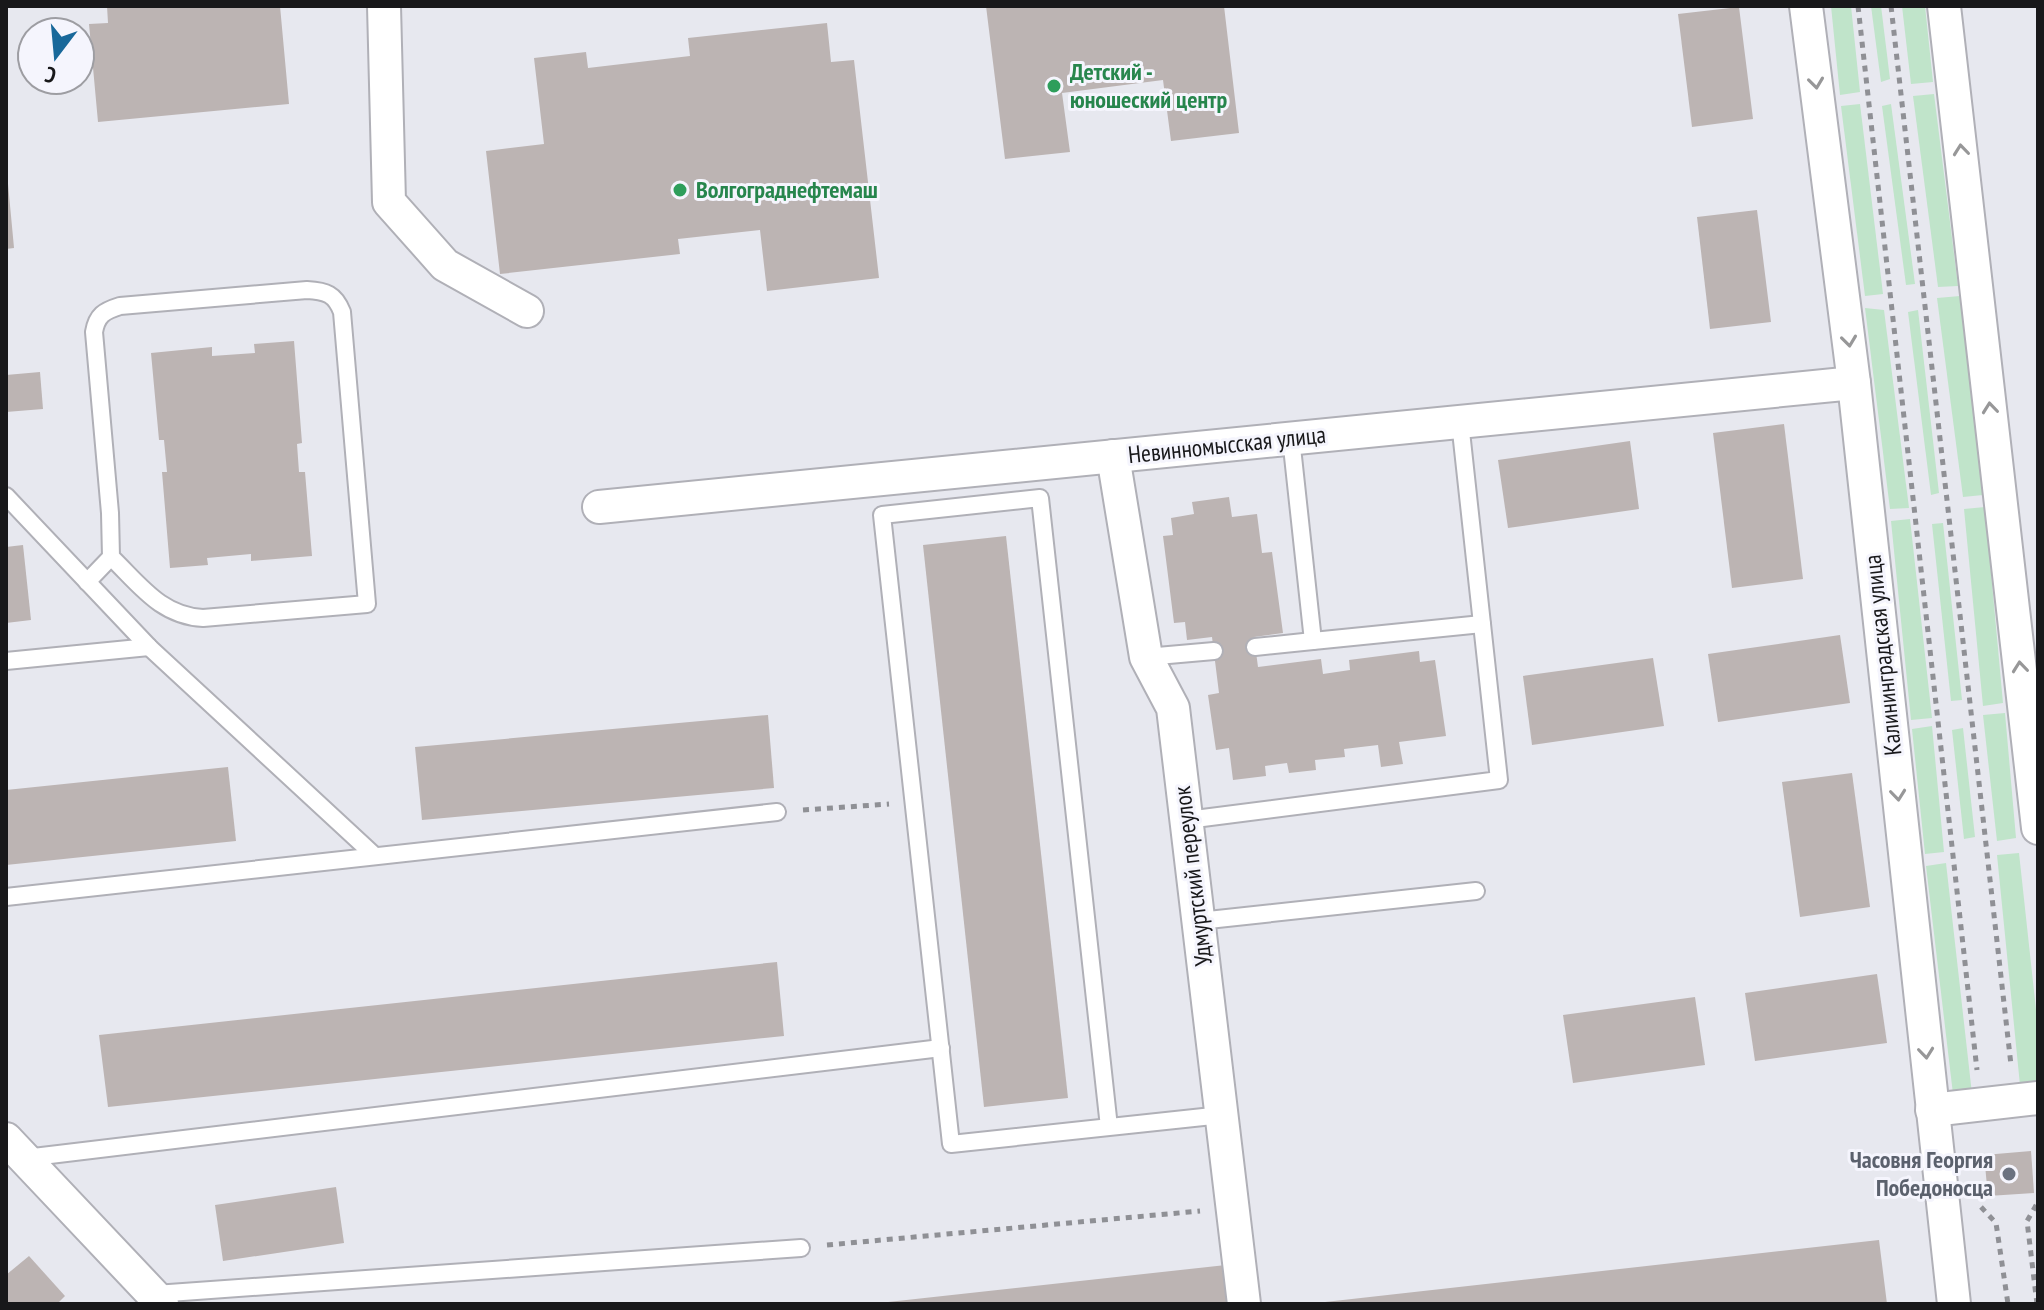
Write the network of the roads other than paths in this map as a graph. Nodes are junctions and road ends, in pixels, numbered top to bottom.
1 (384, 6) edge
2 (1806, 6) edge
3 (1944, 6) edge
4 (527, 311) dead end
5 (1854, 383) junction
6 (1460, 422) junction
7 (1291, 438) junction
8 (1113, 456) junction
9 (6, 496) edge
10 (599, 507) dead end
11 (111, 557) junction
12 (87, 582) junction
13 (1482, 624) junction
14 (1313, 641) junction
15 (149, 647) junction
16 (1255, 647) dead end
17 (1214, 651) dead end
18 (1146, 657) junction
19 (6, 661) edge
20 (777, 812) road end
21 (1187, 820) junction
22 (2038, 828) edge
23 (375, 856) junction
24 (1476, 891) dead end
25 (6, 897) edge
26 (1199, 921) junction
27 (941, 1048) junction
28 (2028, 1099) edge
29 (1932, 1110) junction
30 (1222, 1115) junction
31 (1109, 1127) junction
32 (12, 1153) edge
33 (801, 1248) road end
34 (153, 1301) edge
35 (1244, 1304) edge
36 (1954, 1304) edge

1 - 4 street
2 -> 5 street, Калининградская улица
22 -> 3 street
5 - 6 street, Невинномысская улица
5 -> 29 street, Калининградская улица
6 - 7 street, Невинномысская улица
6 - 13 lane
7 - 8 street, Невинномысская улица
7 - 14 lane
8 - 10 street, Невинномысская улица
8 - 18 street, Удмуртский переулок
9 - 12 lane
11 - 11 lane
11 - 12 lane
12 - 15 lane
13 - 14 lane
13 - 21 lane
14 - 16 lane
15 - 19 lane
15 - 23 lane
17 - 18 lane
18 - 21 street, Удмуртский переулок
20 - 23 lane
21 - 26 street, Удмуртский переулок
23 - 25 lane
24 - 26 lane
26 - 30 street, Удмуртский переулок
27 - 31 lane
27 - 31 lane
27 - 32 lane
28 - 29 street
29 - 36 street, Калининградская улица
30 - 31 lane
30 - 35 street, Удмуртский переулок
32 - 34 street
33 - 34 lane

